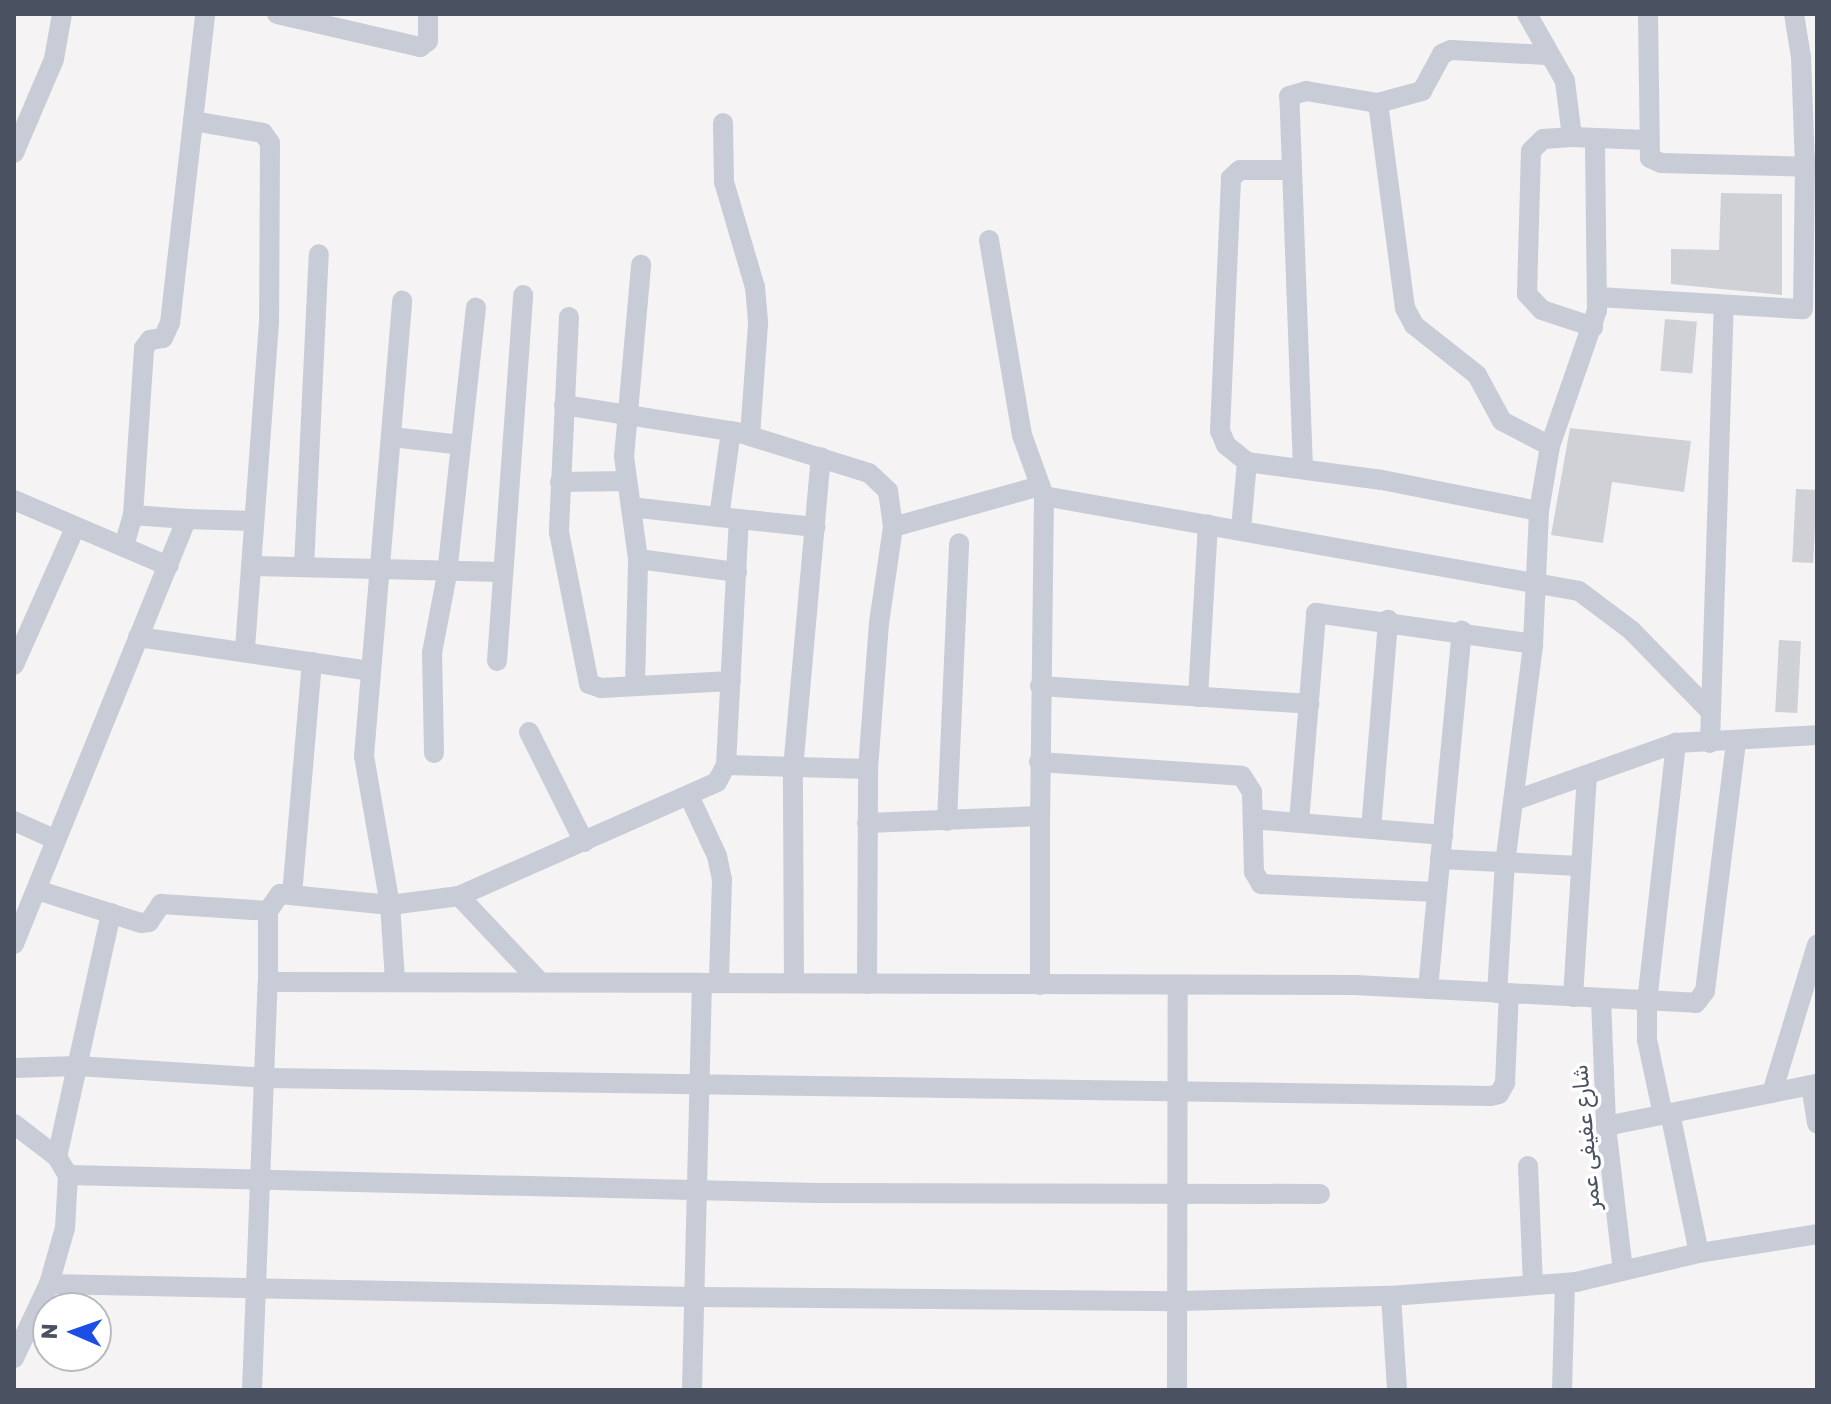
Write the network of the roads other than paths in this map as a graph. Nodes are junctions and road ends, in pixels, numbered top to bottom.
1 (62, 14) edge
2 (205, 14) edge
3 (277, 14) edge
4 (428, 14) edge
5 (1527, 14) edge
6 (1648, 14) edge
7 (1794, 14) edge
8 (1547, 55) junction
9 (1378, 103) junction
10 (193, 121) junction
11 (723, 123) dead end
12 (1572, 137) junction
13 (1595, 138) junction
14 (1647, 140) junction
15 (14, 153) edge
16 (1811, 166) edge
17 (1290, 170) junction
18 (989, 240) dead end
19 (319, 254) dead end
20 (641, 265) dead end
21 (523, 295) dead end
22 (1598, 297) junction
23 (402, 301) dead end
24 (1724, 305) junction
25 (476, 308) dead end
26 (1810, 310) edge
27 (569, 317) dead end
28 (1593, 327) junction
29 (564, 405) junction
30 (629, 415) junction
31 (741, 433) junction
32 (392, 437) junction
33 (461, 445) junction
34 (1550, 446) junction
35 (821, 457) junction
36 (1247, 462) junction
37 (1303, 469) junction
38 (627, 481) junction
39 (560, 482) junction
40 (1042, 491) junction
41 (14, 500) edge
42 (631, 507) junction
43 (1539, 511) junction
44 (133, 515) junction
45 (729, 518) junction
46 (187, 519) junction
47 (254, 521) junction
48 (1208, 524) junction
49 (815, 527) junction
50 (893, 527) junction
51 (75, 528) junction
52 (1241, 529) junction
53 (959, 543) dead end
54 (124, 546) junction
55 (638, 559) junction
56 (168, 566) junction
57 (254, 566) junction
58 (304, 567) junction
59 (378, 568) junction
60 (503, 572) junction
61 (737, 572) junction
62 (447, 574) junction
63 (1538, 581) junction
64 (1388, 620) junction
65 (1462, 631) junction
66 (138, 637) junction
67 (1533, 644) junction
68 (245, 651) junction
69 (497, 661) dead end
70 (312, 662) junction
71 (14, 665) edge
72 (370, 671) junction
73 (731, 681) junction
74 (635, 686) junction
75 (1040, 686) junction
76 (1198, 697) junction
77 (1309, 704) junction
78 (1708, 709) junction
79 (529, 732) dead end
80 (1817, 735) edge
81 (1676, 743) junction
82 (1710, 743) junction
83 (1736, 743) junction
84 (434, 753) dead end
85 (1039, 762) junction
86 (726, 765) junction
87 (793, 769) junction
88 (868, 769) junction
89 (1587, 776) junction
90 (690, 798) junction
91 (1513, 801) junction
92 (1040, 816) junction
93 (1253, 819) junction
94 (14, 821) edge
95 (947, 821) junction
96 (1299, 822) junction
97 (867, 823) junction
98 (1371, 829) junction
99 (1443, 835) junction
100 (56, 840) junction
101 (584, 842) junction
102 (1440, 859) junction
103 (1505, 864) junction
104 (1579, 866) junction
105 (37, 890) junction
106 (1437, 892) junction
107 (292, 895) junction
108 (459, 896) junction
109 (390, 905) junction
110 (268, 911) junction
111 (111, 913) junction
112 (14, 944) edge
113 (1817, 945) edge
114 (395, 980) junction
115 (539, 981) junction
116 (268, 982) junction
117 (710, 983) junction
118 (794, 983) junction
119 (867, 984) junction
120 (1040, 985) junction
121 (1178, 986) junction
122 (1428, 989) junction
123 (1503, 993) junction
124 (1573, 997) junction
125 (1601, 999) junction
126 (1647, 1002) junction
127 (77, 1066) junction
128 (14, 1068) edge
129 (267, 1078) junction
130 (696, 1083) junction
131 (1814, 1084) edge
132 (1176, 1090) junction
133 (1772, 1093) junction
134 (1666, 1114) junction
135 (14, 1124) edge
136 (1817, 1124) edge
137 (1606, 1126) junction
138 (57, 1157) junction
139 (1528, 1166) dead end
140 (68, 1175) junction
141 (262, 1181) junction
142 (696, 1190) junction
143 (1320, 1194) dead end
144 (1176, 1197) junction
145 (1817, 1234) edge
146 (1699, 1253) junction
147 (1623, 1270) junction
148 (1565, 1283) junction
149 (49, 1284) junction
150 (1533, 1285) junction
151 (256, 1286) junction
152 (1391, 1296) junction
153 (693, 1297) junction
154 (1179, 1301) junction
155 (14, 1358) edge
156 (252, 1390) edge
157 (692, 1390) edge
158 (1177, 1390) edge
159 (1397, 1390) edge
160 (1557, 1390) edge

1 - 15 street
2 - 10 street
3 - 4 street
5 - 8 street
6 - 14 street
7 - 16 street
8 - 9 street
8 - 12 street
9 - 17 street
9 - 34 street
10 - 44 street
10 - 47 street
11 - 31 street
12 - 13 street
12 - 28 street
13 - 14 street
13 - 22 street
14 - 16 street
16 - 26 street
17 - 36 street
17 - 37 street
18 - 40 street
19 - 58 street
20 - 30 street
21 - 60 street
22 - 24 street
22 - 28 street
23 - 32 street
24 - 26 street
24 - 78 street
25 - 33 street
27 - 29 street
28 - 34 street
29 - 30 street
29 - 39 street
30 - 31 street
30 - 38 street
31 - 35 street
31 - 45 street
32 - 33 street
32 - 59 street
33 - 62 street
34 - 43 street
35 - 49 street
35 - 50 street
36 - 37 street
36 - 52 street
37 - 43 street
38 - 39 street
38 - 42 street
39 - 74 street
40 - 48 street
40 - 50 street
40 - 75 street
41 - 51 street
42 - 45 street
42 - 55 street
43 - 63 street
44 - 46 street
44 - 54 street
45 - 49 street
45 - 61 street
46 - 47 street
46 - 56 street
47 - 57 street
48 - 52 street
48 - 76 street
49 - 87 street
50 - 88 street
51 - 54 street
51 - 71 street
52 - 63 street
53 - 95 street
54 - 56 street
55 - 61 street
55 - 74 street
56 - 66 street
57 - 58 street
57 - 68 street
58 - 59 street
59 - 62 street
59 - 72 street
60 - 62 street
60 - 69 street
61 - 73 street
62 - 84 street
63 - 67 street
63 - 78 street
64 - 65 street
64 - 77 street
64 - 98 street
65 - 67 street
65 - 99 street
66 - 68 street
66 - 100 street
67 - 91 street
68 - 70 street
70 - 72 street
70 - 107 street
72 - 109 street
73 - 74 street
73 - 86 street
75 - 76 street
75 - 85 street
76 - 77 street
77 - 96 street
78 - 82 street
79 - 101 street
80 - 83 street
81 - 82 street
81 - 89 street
81 - 126 street
82 - 83 street
83 - 126 street
85 - 92 street
85 - 93 street
86 - 87 street
86 - 90 street
87 - 88 street
87 - 118 street
88 - 97 street
89 - 91 street
89 - 104 street
90 - 101 street
90 - 117 street
91 - 103 street
92 - 95 street
92 - 120 street
93 - 96 street
93 - 106 street
94 - 100 street
95 - 97 street
96 - 98 street
97 - 119 street
98 - 99 street
99 - 102 street
100 - 105 street
101 - 108 street
102 - 103 street
102 - 106 street
103 - 104 street
103 - 123 street
104 - 124 street
105 - 111 street
105 - 112 street
106 - 122 street
107 - 109 street
107 - 110 street
108 - 109 street
108 - 115 street
109 - 114 street
110 - 111 street
110 - 116 street
111 - 127 street
113 - 133 street
114 - 115 street
114 - 116 street
115 - 117 street
116 - 129 street
117 - 118 street
117 - 130 street
118 - 119 street
119 - 120 street
120 - 121 street
121 - 122 street
121 - 132 street
122 - 123 street
123 - 124 street
123 - 132 street
124 - 125 street
125 - 126 street
125 - 137 street, شارع عفيفى عمر
126 - 134 street
127 - 128 street
127 - 129 street
127 - 138 street
129 - 130 street
129 - 141 street
130 - 132 street
130 - 142 street
131 - 133 street
131 - 136 street
132 - 144 street
133 - 134 street
134 - 137 street
134 - 146 street
135 - 138 street
137 - 147 street, شارع عفيفى عمر
138 - 140 street
139 - 150 street
140 - 141 street
140 - 149 street
141 - 142 street
141 - 151 street
142 - 144 street
142 - 153 street
143 - 144 street
144 - 154 street
145 - 146 street
146 - 147 street
147 - 148 street
148 - 150 street
148 - 160 street
149 - 151 street
149 - 155 street
150 - 152 street
151 - 153 street
151 - 156 street
152 - 154 street
152 - 159 street
153 - 154 street
153 - 157 street
154 - 158 street

